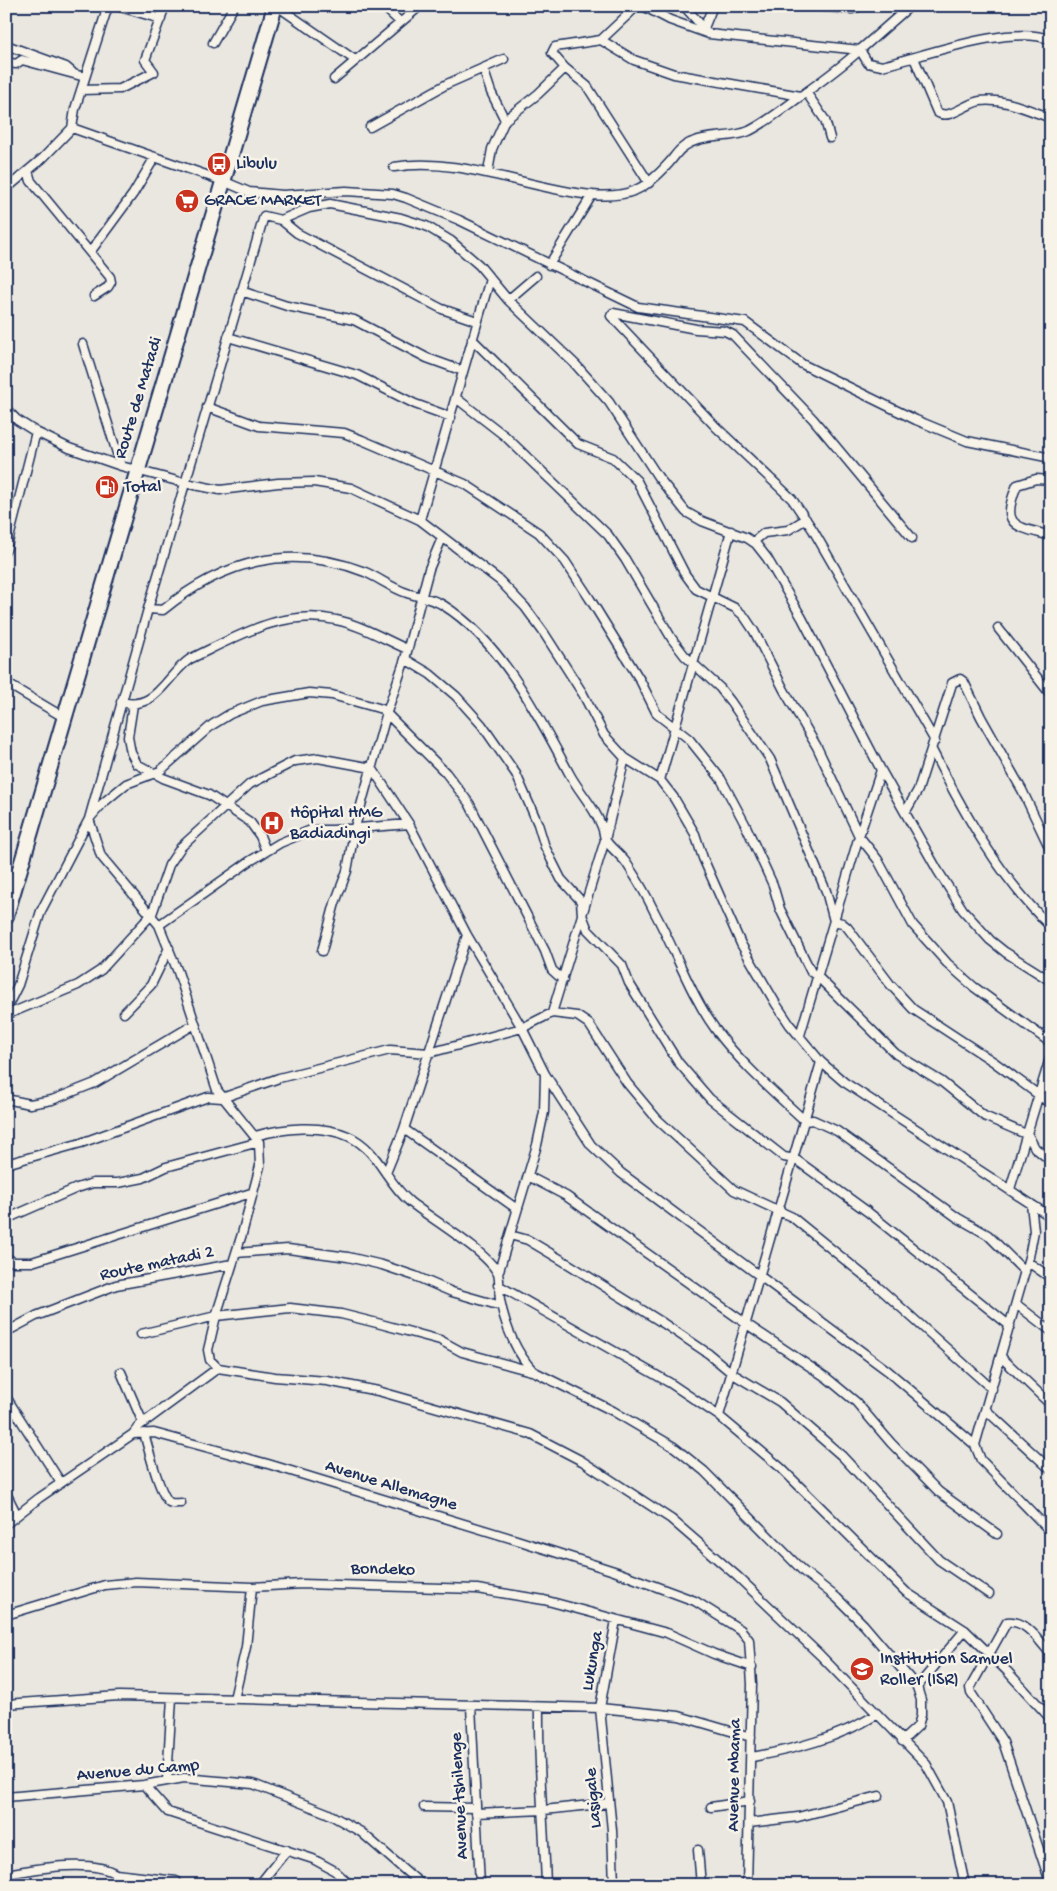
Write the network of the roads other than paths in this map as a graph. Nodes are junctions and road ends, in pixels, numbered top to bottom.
1 (108, 6) edge
2 (117, 6) edge
3 (165, 6) edge
4 (234, 6) edge
5 (276, 6) edge
6 (383, 6) edge
7 (420, 6) edge
8 (636, 6) edge
9 (644, 6) edge
10 (684, 6) edge
11 (713, 6) edge
12 (810, 6) edge
13 (861, 6) edge
14 (910, 6) edge
15 (161, 19) junction
16 (400, 22) junction
17 (706, 31) junction
18 (601, 40) junction
19 (1051, 40) edge
20 (213, 43) dead end
21 (6, 45) edge
22 (860, 50) junction
23 (27, 58) junction
24 (914, 58) junction
25 (504, 59) dead end
26 (355, 60) junction
27 (6, 62) edge
28 (484, 68) junction
29 (565, 68) junction
30 (85, 77) junction
31 (334, 79) dead end
32 (81, 90) junction
33 (804, 94) junction
34 (1051, 118) edge
35 (505, 120) junction
36 (370, 127) dead end
37 (72, 128) junction
38 (830, 138) dead end
39 (155, 157) junction
40 (394, 167) dead end
41 (28, 172) junction
42 (488, 172) junction
43 (223, 181) junction
44 (649, 183) junction
45 (6, 189) edge
46 (592, 194) junction
47 (280, 220) junction
48 (91, 251) junction
49 (549, 265) junction
50 (536, 276) dead end
51 (490, 279) junction
52 (240, 291) junction
53 (94, 296) dead end
54 (508, 300) junction
55 (477, 321) junction
56 (228, 337) junction
57 (472, 339) junction
58 (84, 344) dead end
59 (463, 371) junction
60 (456, 398) junction
61 (207, 407) junction
62 (6, 409) edge
63 (451, 417) junction
64 (36, 432) junction
65 (1051, 458) edge
66 (121, 466) junction
67 (137, 470) junction
68 (435, 470) junction
69 (1051, 480) edge
70 (185, 483) junction
71 (806, 519) junction
72 (420, 520) junction
73 (731, 531) junction
74 (1051, 536) edge
75 (442, 538) junction
76 (912, 538) dead end
77 (753, 542) junction
78 (6, 550) edge
79 (422, 597) junction
80 (712, 599) junction
81 (148, 609) junction
82 (998, 628) dead end
83 (407, 649) junction
84 (405, 659) junction
85 (693, 663) junction
86 (6, 682) edge
87 (1051, 695) edge
88 (121, 702) junction
89 (133, 705) junction
90 (387, 712) junction
91 (64, 718) junction
92 (675, 728) junction
93 (935, 741) junction
94 (932, 750) junction
95 (625, 758) junction
96 (372, 768) junction
97 (881, 770) junction
98 (154, 774) junction
99 (660, 780) junction
100 (225, 808) junction
101 (906, 811) junction
102 (89, 819) junction
103 (409, 824) junction
104 (355, 827) junction
105 (859, 836) junction
106 (605, 840) junction
107 (266, 851) junction
108 (1051, 851) edge
109 (11, 882) edge
110 (152, 914) junction
111 (582, 914) junction
112 (6, 916) edge
113 (834, 921) junction
114 (159, 925) junction
115 (1051, 927) edge
116 (466, 935) junction
117 (169, 948) junction
118 (322, 951) dead end
119 (817, 976) junction
120 (562, 980) junction
121 (1051, 981) edge
122 (6, 1009) edge
123 (124, 1013) dead end
124 (552, 1013) junction
125 (6, 1015) edge
126 (195, 1024) junction
127 (522, 1028) junction
128 (800, 1035) junction
129 (1051, 1043) edge
130 (429, 1053) junction
131 (1051, 1055) edge
132 (821, 1062) junction
133 (546, 1074) junction
134 (1040, 1097) junction
135 (222, 1098) junction
136 (6, 1099) edge
137 (1051, 1104) edge
138 (805, 1121) junction
139 (404, 1130) junction
140 (1028, 1135) junction
141 (257, 1139) junction
142 (795, 1160) junction
143 (1051, 1161) edge
144 (6, 1164) edge
145 (386, 1173) junction
146 (528, 1176) junction
147 (1010, 1189) junction
148 (251, 1193) junction
149 (1031, 1204) junction
150 (517, 1209) junction
151 (780, 1211) junction
152 (1051, 1218) edge
153 (6, 1219) edge
154 (510, 1235) junction
155 (236, 1253) junction
156 (6, 1256) edge
157 (1028, 1262) junction
158 (232, 1264) junction
159 (1025, 1272) junction
160 (498, 1274) junction
161 (760, 1275) junction
162 (1051, 1278) edge
163 (498, 1286) junction
164 (1016, 1304) junction
165 (501, 1306) junction
166 (216, 1316) junction
167 (745, 1323) junction
168 (1010, 1326) junction
169 (6, 1332) edge
170 (1051, 1332) edge
171 (141, 1334) dead end
172 (1001, 1357) junction
173 (218, 1368) junction
174 (121, 1372) dead end
175 (533, 1372) junction
176 (732, 1374) junction
177 (992, 1389) junction
178 (6, 1396) edge
179 (1051, 1405) edge
180 (986, 1410) junction
181 (719, 1416) junction
182 (143, 1423) junction
183 (144, 1432) junction
184 (133, 1434) junction
185 (975, 1445) junction
186 (1051, 1470) edge
187 (61, 1482) junction
188 (6, 1493) edge
189 (181, 1503) dead end
190 (17, 1515) junction
191 (6, 1524) edge
192 (1051, 1532) edge
193 (997, 1534) dead end
194 (252, 1587) junction
195 (988, 1594) dead end
196 (6, 1615) edge
197 (616, 1620) junction
198 (965, 1630) junction
199 (988, 1653) junction
200 (1051, 1654) edge
201 (752, 1667) junction
202 (917, 1687) junction
203 (172, 1698) junction
204 (234, 1699) junction
205 (6, 1704) edge
206 (471, 1706) junction
207 (539, 1707) junction
208 (600, 1708) junction
209 (876, 1715) junction
210 (1051, 1719) edge
211 (751, 1737) junction
212 (902, 1741) junction
213 (752, 1757) junction
214 (167, 1779) junction
215 (144, 1785) junction
216 (880, 1796) dead end
217 (6, 1797) edge
218 (750, 1801) junction
219 (609, 1803) junction
220 (424, 1807) dead end
221 (711, 1807) dead end
222 (544, 1810) junction
223 (476, 1811) junction
224 (749, 1823) junction
225 (287, 1850) junction
226 (698, 1850) dead end
227 (6, 1874) edge
228 (116, 1874) junction
229 (176, 1881) dead end
230 (263, 1884) edge
231 (1051, 1884) edge
232 (119, 1885) edge
233 (350, 1885) edge
234 (422, 1885) edge
235 (480, 1885) edge
236 (546, 1885) edge
237 (614, 1885) edge
238 (700, 1885) edge
239 (747, 1885) edge
240 (965, 1885) edge

1 - 30 street
2 - 15 street
3 - 15 street
4 - 20 street
5 - 26 street
5 - 43 highway, Route de Matadi
6 - 16 street
7 - 16 street
8 - 18 street
9 - 17 street
10 - 17 street
11 - 17 street
12 - 13 street
14 - 22 street
15 - 32 street
16 - 26 street
17 - 22 street
18 - 29 street
18 - 33 street
19 - 24 street
21 - 23 street
22 - 24 street
22 - 33 street
23 - 27 street
23 - 30 street
24 - 34 street
25 - 28 street
26 - 31 street
28 - 35 street
28 - 36 street
29 - 35 street
29 - 44 street
30 - 32 street
32 - 37 street
33 - 38 street
33 - 44 street
35 - 42 street
37 - 39 street
37 - 41 street
39 - 43 street
39 - 48 street
40 - 42 street
41 - 45 street
41 - 48 street
42 - 46 street
43 - 49 street
43 - 67 highway, Route de Matadi
44 - 46 street
46 - 49 street
47 - 51 street
47 - 52 street
47 - 55 street
48 - 53 street
49 - 65 street
50 - 54 street
51 - 54 street
51 - 55 street
52 - 56 street
52 - 59 street
54 - 73 street
55 - 57 street
56 - 61 street
56 - 63 street
57 - 59 street
57 - 80 street
58 - 66 street
59 - 60 street
60 - 63 street
60 - 85 street
61 - 68 street
61 - 70 street
62 - 64 street
63 - 68 street
64 - 66 street
64 - 78 street
66 - 67 street
67 - 70 street
67 - 91 highway, Route de Matadi
68 - 72 street
68 - 92 street
69 - 74 street
70 - 72 street
70 - 81 street
71 - 76 street
71 - 77 street
71 - 93 street
72 - 75 street
73 - 77 street
73 - 80 street
75 - 79 street
75 - 95 street
77 - 97 street
79 - 81 street
79 - 83 street
79 - 106 street
80 - 85 street
80 - 105 street
81 - 88 street
82 - 87 street
83 - 84 street
83 - 89 street
84 - 90 street
84 - 111 street
85 - 92 street
85 - 113 street
86 - 91 street
88 - 89 street
88 - 102 street
89 - 98 street
90 - 96 street
90 - 98 street
90 - 120 street
91 - 109 highway, Route de Matadi
92 - 99 street
92 - 119 street
93 - 94 street
93 - 108 street
94 - 101 street
94 - 115 street
95 - 99 street
95 - 106 street
96 - 100 street
96 - 103 street
96 - 104 street
97 - 101 street
97 - 105 street
98 - 100 street
98 - 102 street
99 - 128 street
100 - 107 street
100 - 110 street
101 - 121 street
102 - 110 street
102 - 122 street
103 - 104 street
103 - 116 street
104 - 107 street
104 - 118 street
105 - 113 street
105 - 129 street
106 - 111 street
106 - 138 street
107 - 114 street
109 - 112 highway, Route de Matadi
110 - 114 street
110 - 125 street
111 - 120 street
111 - 142 street
113 - 119 street
113 - 134 street
114 - 117 street
116 - 127 street
116 - 130 street
117 - 123 street
117 - 126 street
119 - 128 street
119 - 140 street
120 - 124 street
124 - 127 street
124 - 151 street
126 - 135 street
126 - 136 street
127 - 130 street
127 - 133 street
128 - 132 street
130 - 135 street
130 - 139 street
131 - 134 street
132 - 138 street
132 - 147 street
133 - 146 street
133 - 161 street
134 - 137 street
134 - 140 street
135 - 141 street
135 - 144 street
138 - 142 street
138 - 159 street
139 - 145 street
139 - 150 street
140 - 143 street
140 - 147 street
141 - 145 street
141 - 148 street
141 - 153 street
142 - 151 street
142 - 168 street
145 - 160 street
146 - 150 street
146 - 167 street
147 - 149 street
148 - 155 street
148 - 156 street
149 - 152 street
149 - 157 street
150 - 154 street
151 - 161 street
151 - 177 street
154 - 160 street
154 - 176 street
155 - 158 street
155 - 165 street
157 - 159 street
157 - 162 street
158 - 166 street
158 - 169 street, Route matadi 2
159 - 164 street
160 - 163 street
161 - 167 street
161 - 185 street
163 - 165 street
163 - 181 street
164 - 168 street
164 - 170 street
165 - 175 street
166 - 171 street
166 - 173 street
166 - 175 street
167 - 176 street
167 - 193 street
168 - 172 street
172 - 177 street
172 - 179 street
173 - 182 street
173 - 209 street
174 - 182 street
175 - 202 street
176 - 181 street
176 - 195 street
177 - 180 street
178 - 187 street
180 - 185 street
180 - 186 street
181 - 198 street
182 - 184 street
183 - 184 street, Avenue Allemagne
183 - 189 street
183 - 201 street, Avenue Allemagne
184 - 187 street, Avenue Allemagne
185 - 192 street
187 - 190 street, Avenue Allemagne
188 - 190 street
190 - 191 street, Avenue Allemagne
194 - 196 street, Bondeko
194 - 197 street, Bondeko
194 - 204 street
197 - 201 street, Bondeko
197 - 208 street, Lukunga
198 - 199 street
198 - 202 street
199 - 200 street
199 - 210 street
199 - 231 street
201 - 211 street, Avenue Mbama
202 - 212 street
203 - 204 street
203 - 205 street
203 - 214 street
204 - 206 street
206 - 207 street
206 - 223 street, Avenue tshilenge
207 - 208 street
207 - 222 street
208 - 211 street
208 - 219 street, Lasigale
209 - 212 street
209 - 213 street
211 - 213 street, Avenue Mbama
212 - 240 street
213 - 218 street, Avenue Mbama
214 - 215 street, Avenue du Camp
214 - 234 street, Avenue du Camp
215 - 217 street, Avenue du Camp
215 - 225 street
216 - 224 street
218 - 221 street
218 - 224 street, Avenue Mbama
219 - 222 street
219 - 237 street, Lasigale
220 - 223 street
222 - 223 street
222 - 236 street
223 - 235 street, Avenue tshilenge
224 - 239 street, Avenue Mbama
225 - 230 street
225 - 233 street
226 - 238 street
227 - 228 street
228 - 229 street
228 - 232 street

